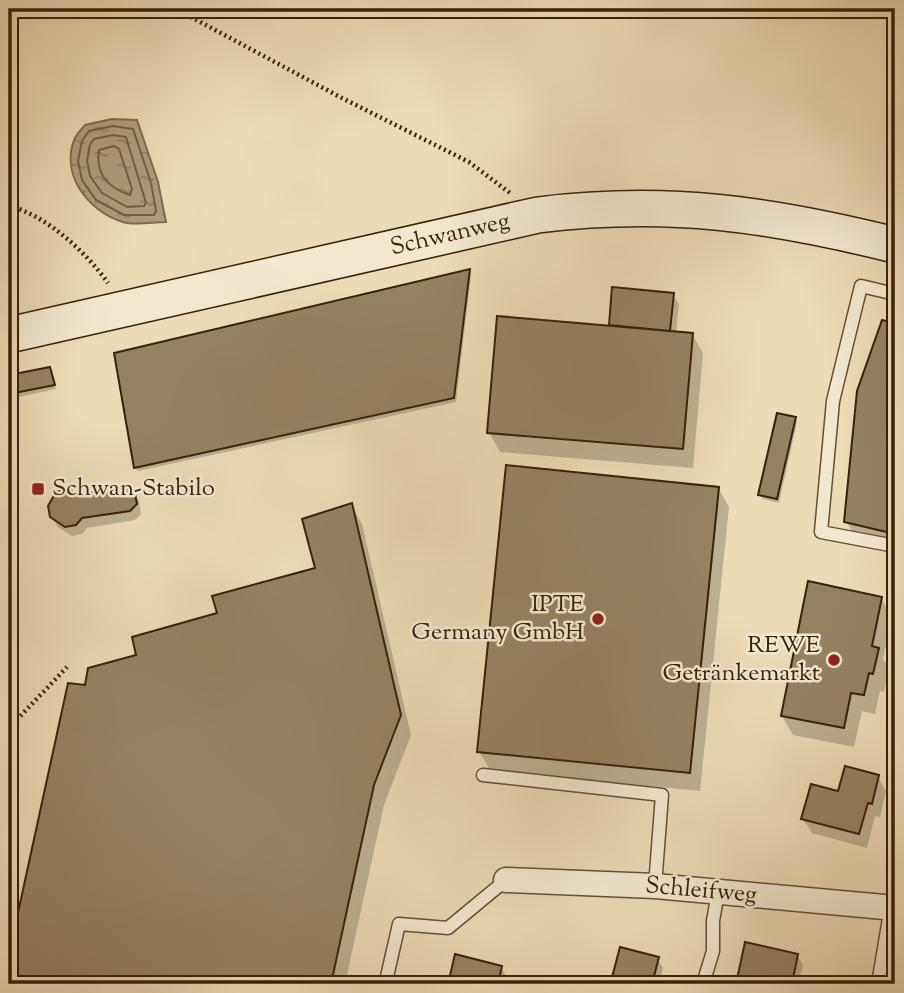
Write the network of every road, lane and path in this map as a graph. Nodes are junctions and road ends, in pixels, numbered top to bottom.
1 (176, 9) edge
2 (9, 206) edge
3 (538, 215) junction
4 (895, 245) edge
5 (895, 294) edge
6 (127, 309) junction
7 (9, 335) edge
8 (895, 546) edge
9 (67, 667) dead end
10 (9, 728) edge
11 (483, 775) dead end
12 (506, 880) joint
13 (655, 886) junction
14 (718, 892) junction
15 (895, 908) edge
16 (895, 919) edge
17 (386, 981) dead end
18 (704, 984) edge
19 (884, 984) edge

1 - 3 path
2 - 6 path
3 - 4 main road, Schwanweg
3 - 6 main road, Schwanweg
5 - 8 lane
6 - 7 main road, Schwanweg
9 - 10 path
11 - 13 lane
12 - 13 street, Schleifweg
12 - 17 lane
13 - 14 street, Schleifweg
14 - 15 street, Schleifweg
14 - 18 lane
16 - 19 street

